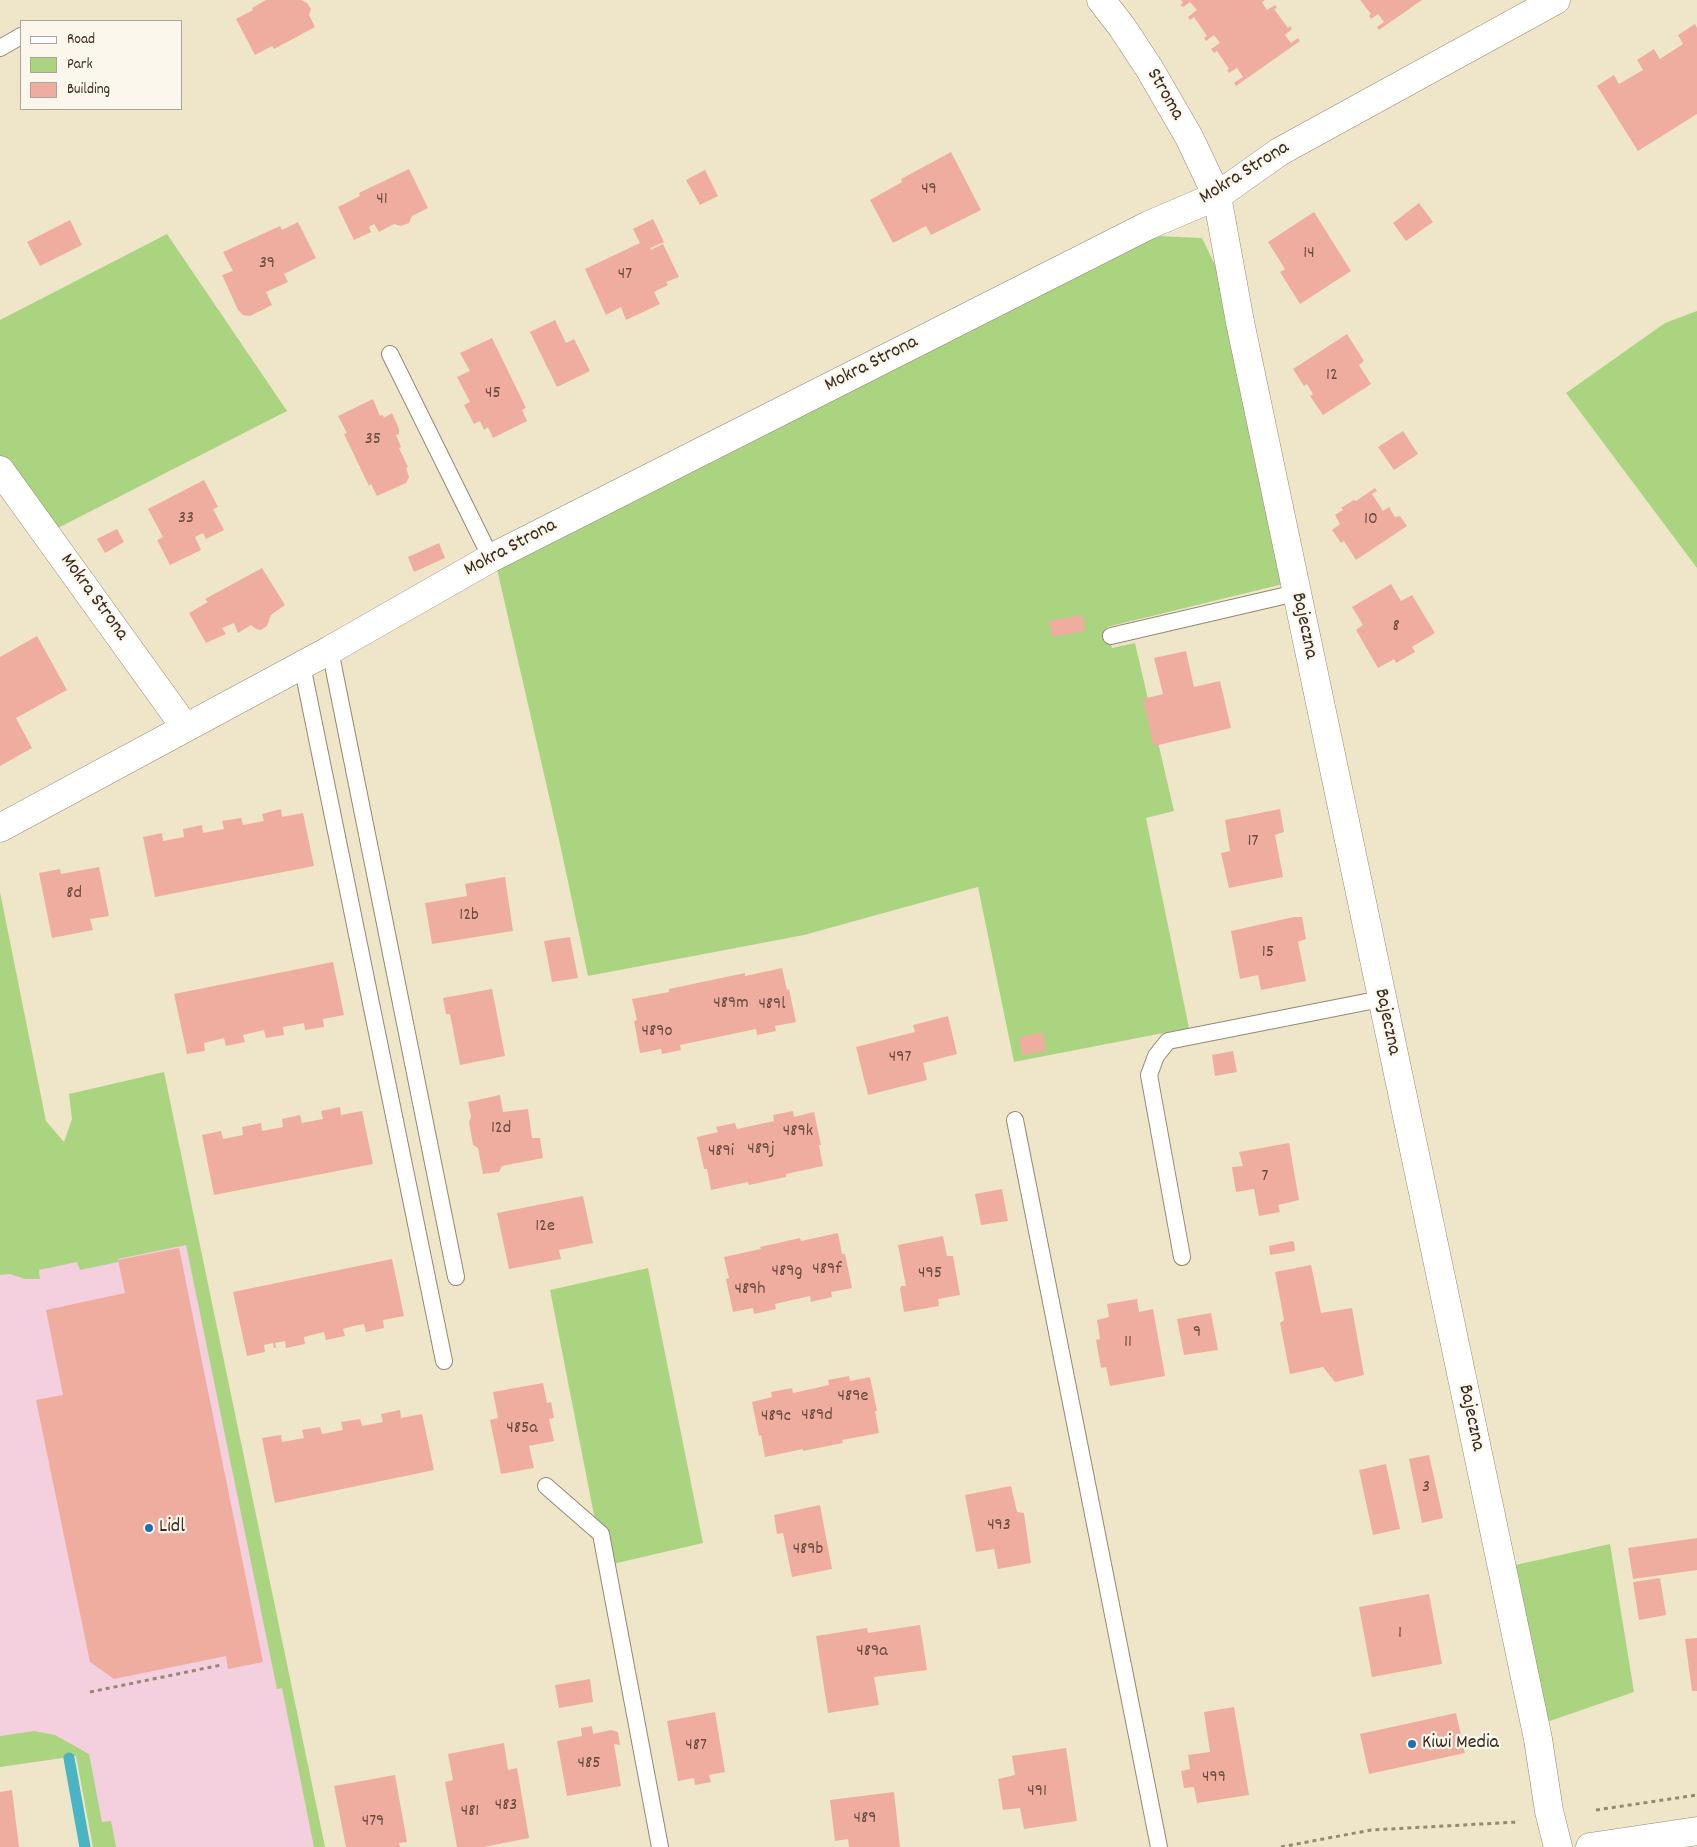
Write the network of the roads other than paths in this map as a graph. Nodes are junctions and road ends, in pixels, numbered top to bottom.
1 (1101, 0) edge
2 (1556, 0) edge
3 (20, 37) edge
4 (0, 48) edge
5 (1217, 196) junction
6 (390, 354) dead end
7 (0, 470) edge
8 (491, 558) junction
9 (1296, 593) junction
10 (1111, 636) dead end
11 (330, 650) junction
12 (302, 665) junction
13 (184, 727) junction
14 (0, 828) edge
15 (1381, 999) junction
16 (1015, 1120) dead end
17 (1182, 1257) dead end
18 (456, 1277) dead end
19 (444, 1360) dead end
20 (546, 1486) dead end
21 (1697, 1830) edge
22 (660, 1847) edge
23 (1159, 1847) edge
24 (1558, 1847) edge
25 (1590, 1847) edge

1 - 5 street, Stroma
2 - 5 street, Mokra Strona
3 - 4 lane
5 - 8 street, Mokra Strona
5 - 9 street, Bajeczna
6 - 8 lane
7 - 13 street, Mokra Strona
8 - 11 street, Mokra Strona
9 - 10 lane
9 - 15 street, Bajeczna
11 - 12 street, Mokra Strona
11 - 18 lane
12 - 13 street, Mokra Strona
12 - 19 lane
13 - 14 street, Mokra Strona
15 - 17 lane
15 - 24 street, Bajeczna
16 - 23 lane
20 - 22 lane
21 - 25 street

